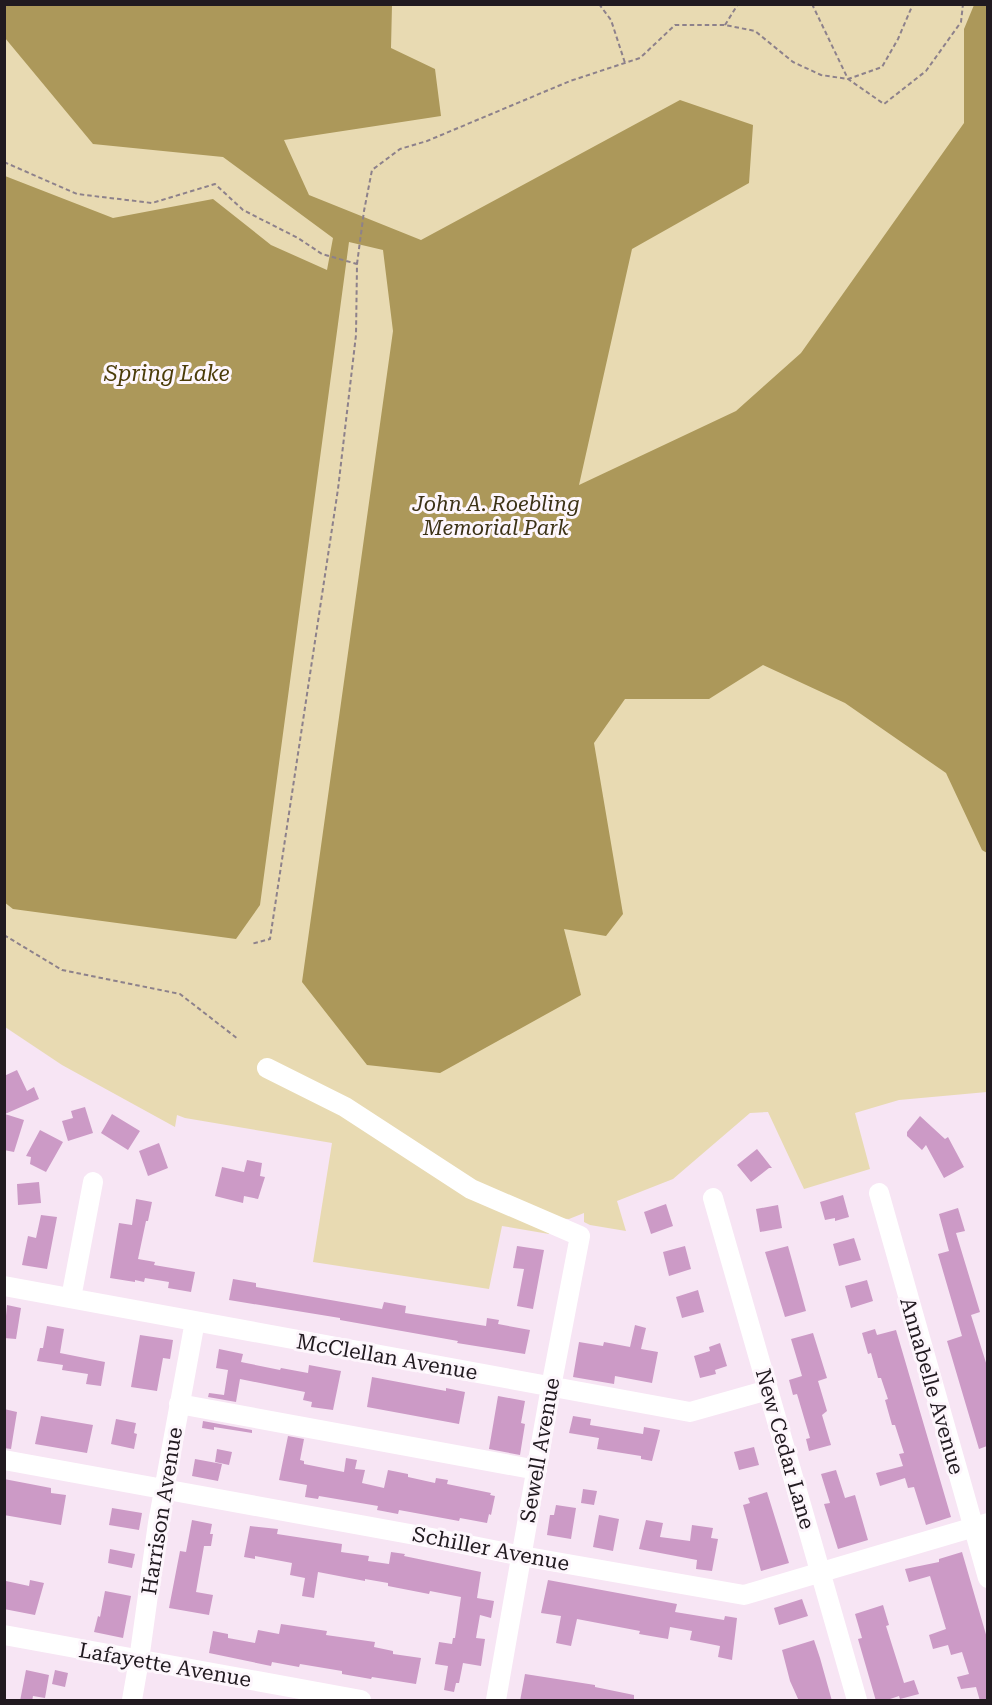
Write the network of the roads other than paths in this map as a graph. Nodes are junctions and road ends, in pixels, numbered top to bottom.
1 (267, 1068) dead end
2 (93, 1182) dead end
3 (879, 1193) dead end
4 (713, 1198) dead end
5 (4, 1286) edge
6 (71, 1298) junction
7 (195, 1321) junction
8 (551, 1387) junction
9 (768, 1390) junction
10 (180, 1404) junction
11 (4, 1460) edge
12 (537, 1470) junction
13 (164, 1489) junction
14 (980, 1525) edge
15 (522, 1556) junction
16 (821, 1572) junction
17 (987, 1578) edge
18 (4, 1635) edge
19 (140, 1660) junction
20 (132, 1701) edge
21 (361, 1701) edge
22 (496, 1701) edge
23 (857, 1701) edge

1 - 8 street, Sewell Avenue
2 - 6 street
3 - 14 street, Annabelle Avenue
4 - 9 street, New Cedar Lane
5 - 6 street, McClellan Avenue
6 - 7 street, McClellan Avenue
7 - 8 street, McClellan Avenue
7 - 10 street, Harrison Avenue
8 - 9 street, McClellan Avenue
8 - 12 street, Sewell Avenue
9 - 16 street, New Cedar Lane
10 - 12 street
10 - 13 street, Harrison Avenue
11 - 13 street, Schiller Avenue
12 - 15 street, Sewell Avenue
13 - 15 street, Schiller Avenue
13 - 19 street, Harrison Avenue
14 - 16 street, Schiller Avenue
14 - 17 street, Annabelle Avenue
15 - 16 street, Schiller Avenue
15 - 22 street, Sewell Avenue
16 - 23 street, New Cedar Lane
18 - 19 street, Lafayette Avenue
19 - 20 street, Harrison Avenue
19 - 21 street, Lafayette Avenue

